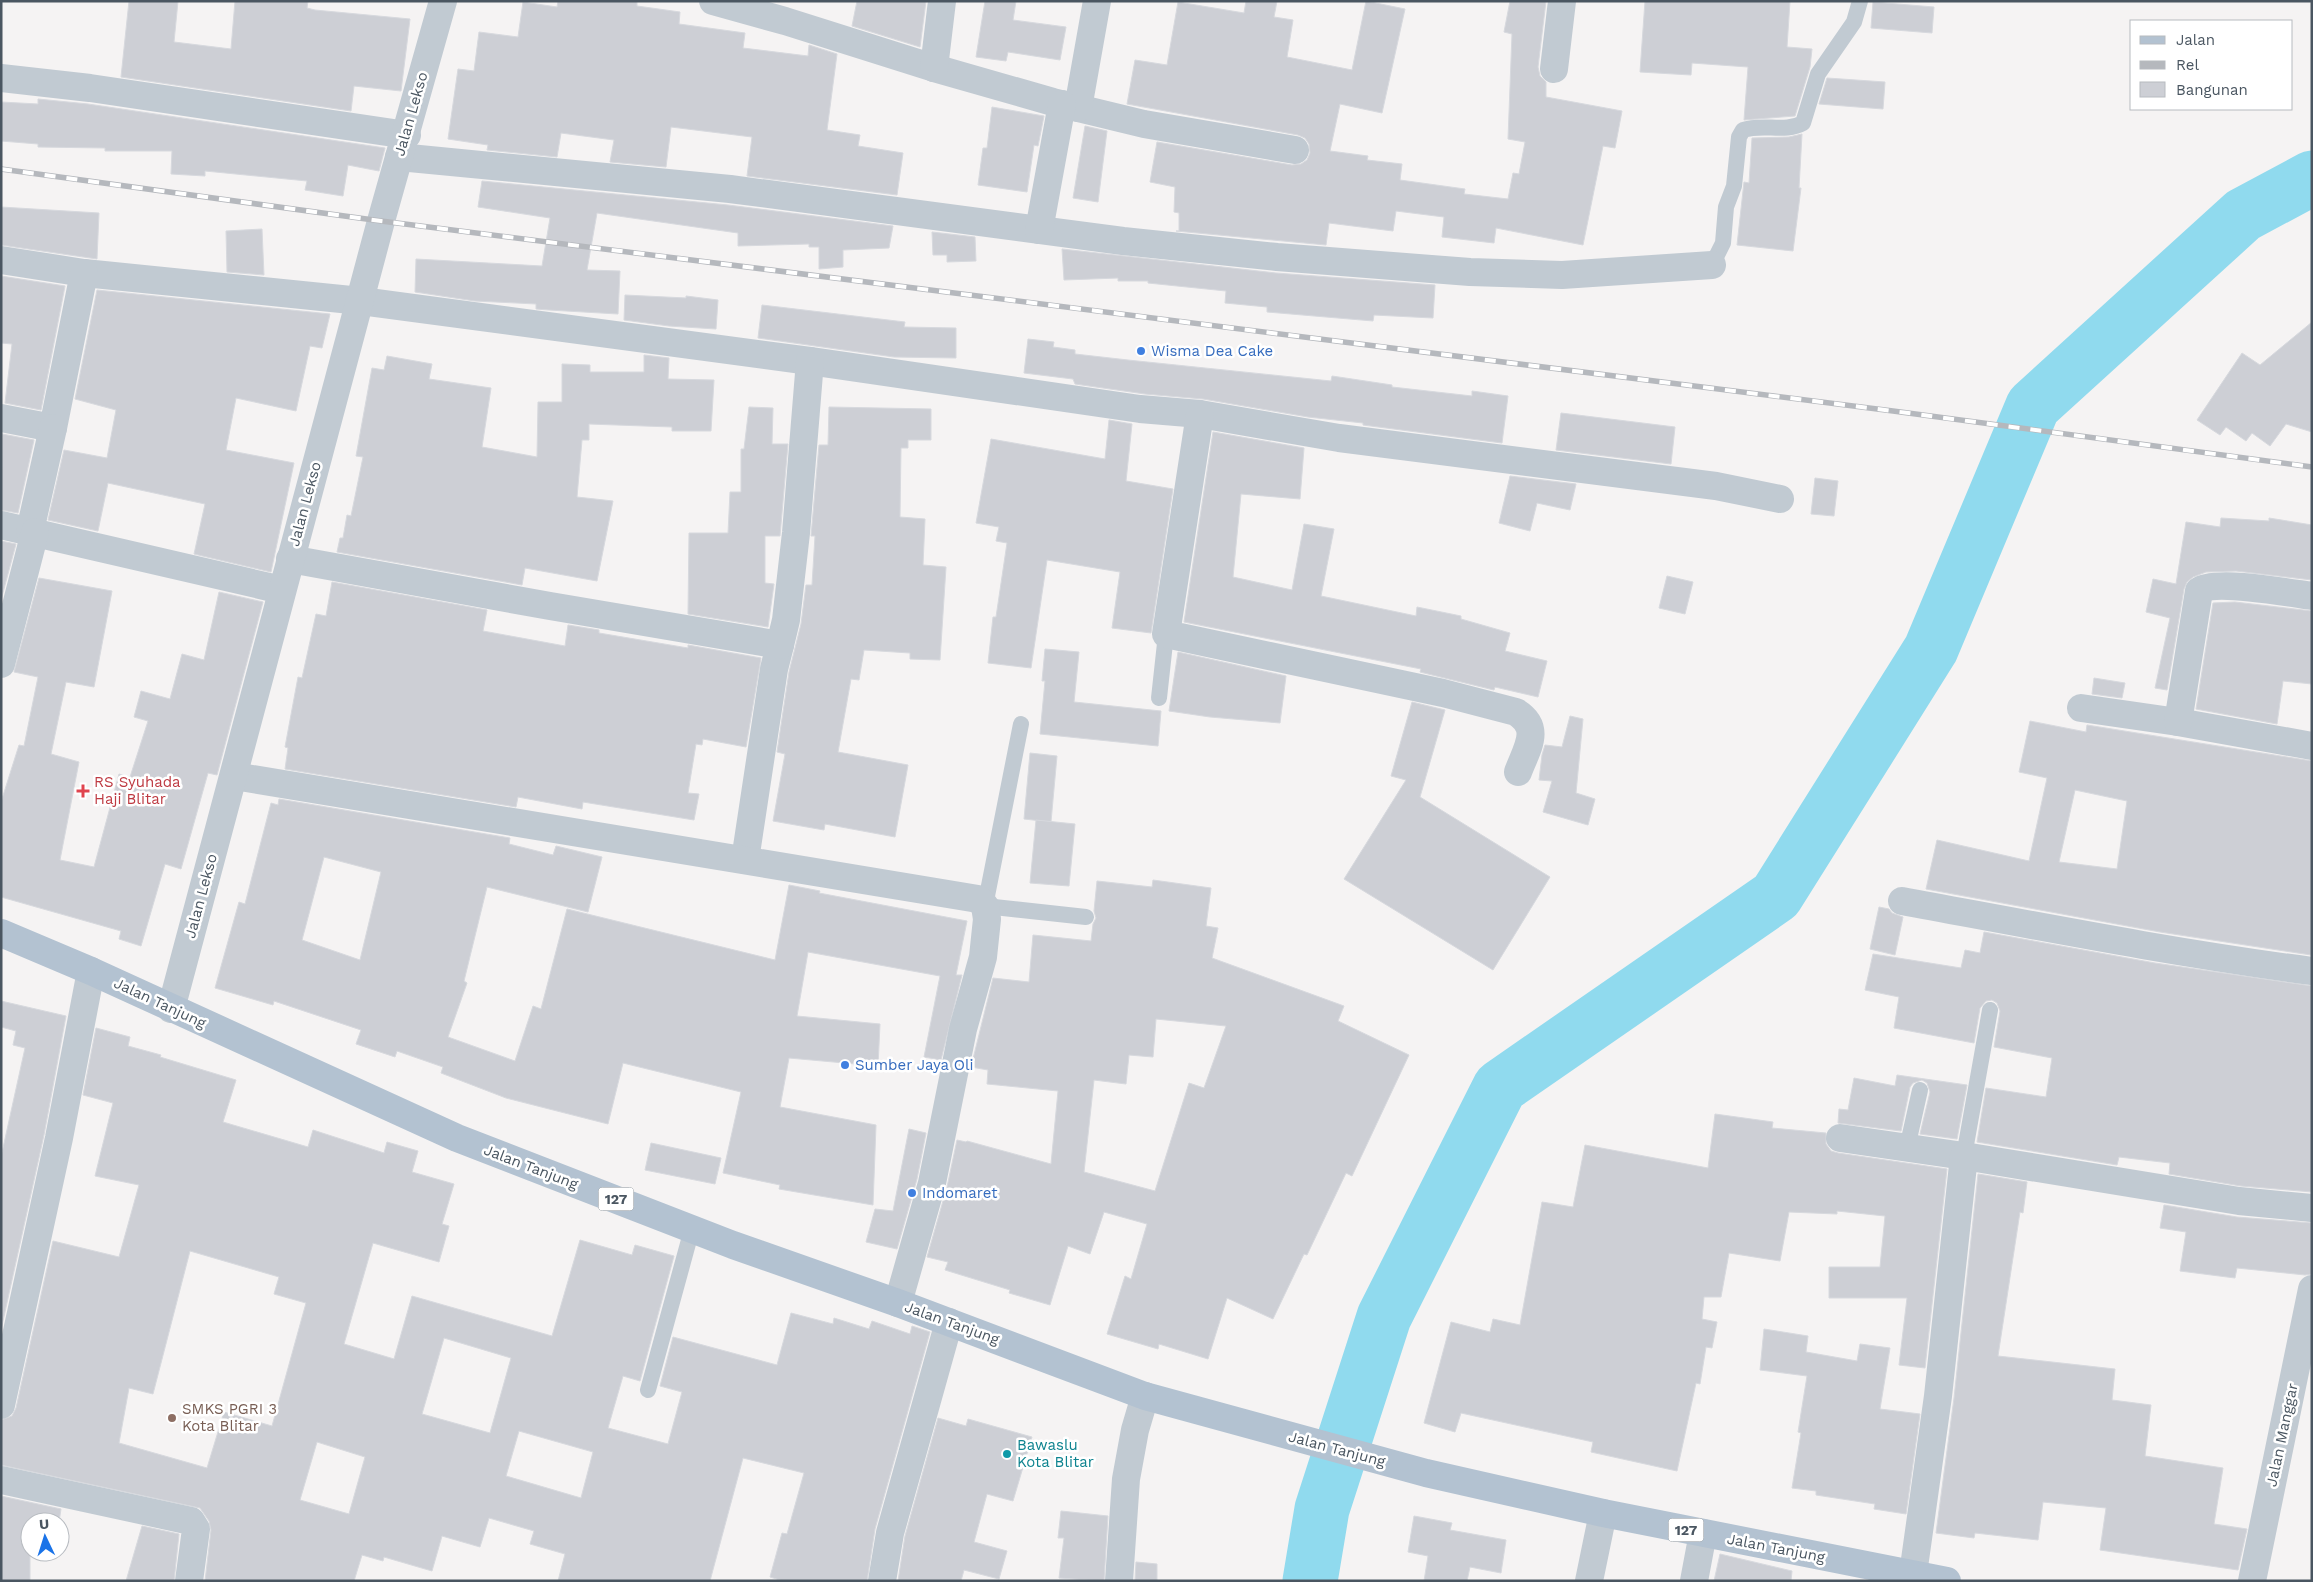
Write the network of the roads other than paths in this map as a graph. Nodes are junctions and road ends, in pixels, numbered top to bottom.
1 (443, 1) edge
2 (713, 1) edge
3 (942, 1) edge
4 (1097, 1) edge
5 (1562, 1) edge
6 (1860, 1) edge
7 (787, 11) edge
8 (934, 68) junction
9 (1554, 69) dead end
10 (1, 78) edge
11 (1070, 106) junction
12 (403, 146) junction
13 (1295, 150) dead end
14 (1039, 230) junction
15 (1, 260) edge
16 (1712, 265) joint
17 (84, 273) junction
18 (361, 301) junction
19 (810, 361) junction
20 (1200, 414) junction
21 (1, 418) edge
22 (53, 428) junction
23 (1780, 499) dead end
24 (1, 525) edge
25 (33, 532) junction
26 (290, 558) junction
27 (282, 590) junction
28 (2312, 596) edge
29 (1166, 634) junction
30 (780, 645) junction
31 (1, 664) edge
32 (1159, 698) dead end
33 (2081, 708) dead end
34 (2178, 722) junction
35 (1021, 724) dead end
36 (2312, 746) edge
37 (1518, 772) dead end
38 (234, 776) junction
39 (744, 860) junction
40 (1902, 901) dead end
41 (985, 906) junction
42 (1086, 917) dead end
43 (1, 933) edge
44 (91, 971) junction
45 (2312, 971) edge
46 (171, 1008) junction
47 (1990, 1010) dead end
48 (1920, 1090) dead end
49 (1840, 1138) dead end
50 (1907, 1148) junction
51 (1964, 1156) junction
52 (2312, 1208) edge
53 (692, 1229) junction
54 (2312, 1288) edge
55 (898, 1303) junction
56 (949, 1322) junction
57 (648, 1390) dead end
58 (1145, 1396) junction
59 (1, 1405) edge
60 (1, 1480) edge
61 (1603, 1513) junction
62 (1703, 1533) junction
63 (1913, 1574) junction
64 (1880, 1575) edge
65 (189, 1581) edge
66 (882, 1581) edge
67 (1120, 1581) edge
68 (1589, 1581) edge
69 (1694, 1581) edge
70 (1946, 1581) edge
71 (2252, 1581) edge

1 - 12 street, Jalan Lekso
2 - 7 street
3 - 8 street
4 - 11 street
5 - 9 street
6 - 16 lane
7 - 8 street
8 - 11 street
10 - 12 street
11 - 13 street
11 - 14 street
12 - 14 street
12 - 18 street, Jalan Lekso
14 - 16 street
15 - 17 street
17 - 18 street
17 - 22 street
18 - 19 street
18 - 26 street, Jalan Lekso
19 - 20 street
19 - 30 street
20 - 23 street
20 - 29 street
21 - 22 street
22 - 25 street
24 - 25 street
25 - 27 street
25 - 31 street
26 - 27 street, Jalan Lekso
26 - 30 street
27 - 38 street, Jalan Lekso
28 - 34 street
29 - 32 lane
29 - 37 street
30 - 39 street
33 - 34 street
34 - 36 street
35 - 41 lane
38 - 39 street
38 - 46 street, Jalan Lekso
39 - 41 street
40 - 45 street
41 - 42 lane
41 - 55 street
43 - 44 main road, Jalan Tanjung / 127
44 - 46 main road, Jalan Tanjung / 127
44 - 59 street
46 - 53 main road, Jalan Tanjung / 127
47 - 51 lane
48 - 50 lane
49 - 50 street
50 - 51 street
51 - 52 street
51 - 63 street
53 - 55 main road, Jalan Tanjung / 127
53 - 57 lane
54 - 71 street, Jalan Manggar
55 - 56 main road, Jalan Tanjung / 127
56 - 58 main road, Jalan Tanjung / 127
56 - 66 street
58 - 61 main road, Jalan Tanjung / 127
58 - 67 street
60 - 65 street
61 - 62 main road, Jalan Tanjung / 127
61 - 68 street
62 - 64 main road, Jalan Tanjung / 127
62 - 69 street
63 - 64 main road, Jalan Tanjung / 127
63 - 70 main road, Jalan Tanjung / 127

